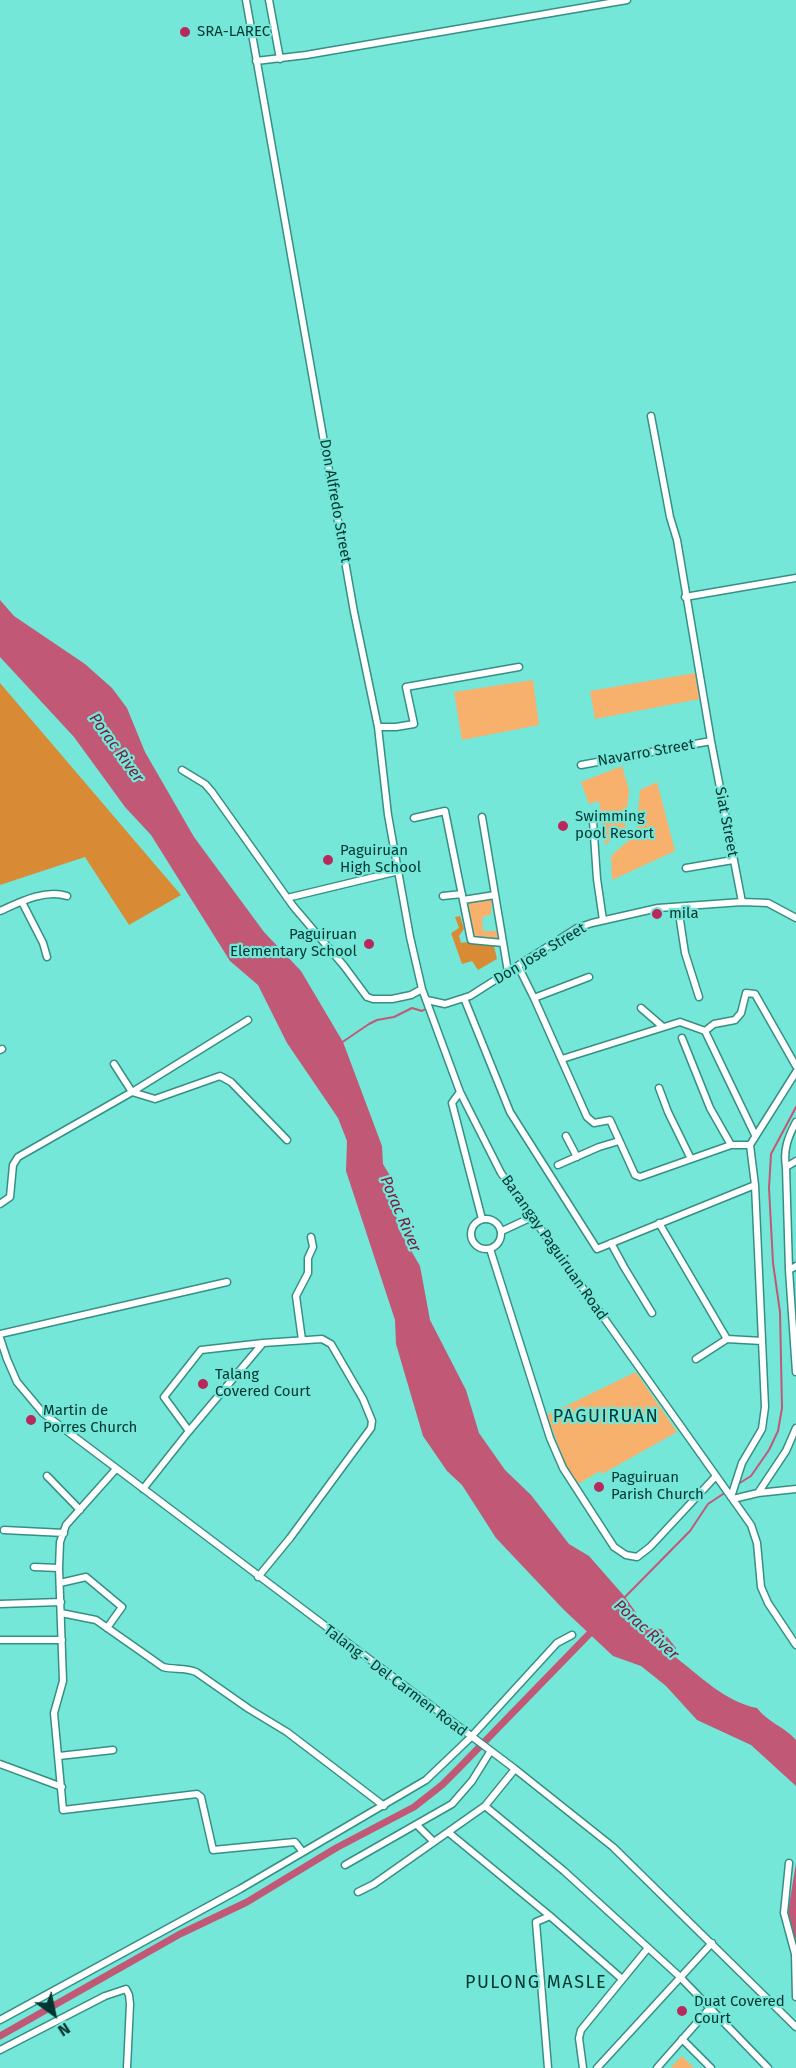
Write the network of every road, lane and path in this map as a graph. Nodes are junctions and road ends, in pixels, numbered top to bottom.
1 (246, 0) edge
2 (269, 0) edge
3 (627, 0) edge
4 (280, 59) junction
5 (256, 61) junction
6 (651, 416) dead end
7 (796, 578) edge
8 (685, 597) junction
9 (519, 667) dead end
10 (378, 727) junction
11 (711, 741) junction
12 (581, 765) dead end
13 (182, 770) dead end
14 (482, 817) dead end
15 (414, 818) dead end
16 (593, 821) dead end
17 (733, 860) junction
18 (686, 868) dead end
19 (399, 871) junction
20 (495, 895) junction
21 (67, 896) dead end
22 (443, 896) dead end
23 (463, 897) junction
24 (287, 898) junction
25 (22, 902) junction
26 (742, 902) junction
27 (678, 907) junction
28 (0, 911) edge
29 (796, 918) edge
30 (603, 920) junction
31 (503, 943) junction
32 (47, 957) dead end
33 (518, 966) junction
34 (508, 972) junction
35 (589, 977) dead end
36 (422, 988) junction
37 (699, 997) dead end
38 (464, 998) junction
39 (534, 998) junction
40 (427, 1000) junction
41 (641, 1008) dead end
42 (248, 1020) dead end
43 (663, 1027) junction
44 (705, 1031) junction
45 (682, 1038) dead end
46 (561, 1059) junction
47 (114, 1064) dead end
48 (796, 1066) edge
49 (796, 1072) edge
50 (659, 1088) dead end
51 (132, 1092) junction
52 (460, 1092) junction
53 (796, 1122) edge
54 (756, 1135) junction
55 (566, 1136) dead end
56 (287, 1140) dead end
57 (619, 1141) junction
58 (731, 1145) junction
59 (750, 1145) junction
60 (577, 1157) junction
61 (691, 1159) junction
62 (796, 1161) edge
63 (558, 1165) dead end
64 (786, 1167) junction
65 (755, 1185) junction
66 (0, 1204) edge
67 (532, 1217) junction
68 (482, 1219) junction
69 (659, 1222) junction
70 (502, 1231) junction
71 (311, 1237) dead end
72 (611, 1243) junction
73 (490, 1249) junction
74 (796, 1266) edge
75 (789, 1270) junction
76 (227, 1282) dead end
77 (652, 1313) dead end
78 (0, 1336) edge
79 (727, 1339) junction
80 (302, 1340) junction
81 (762, 1341) junction
82 (263, 1343) junction
83 (696, 1359) dead end
84 (796, 1372) edge
85 (796, 1428) edge
86 (189, 1431) junction
87 (116, 1469) junction
88 (47, 1476) dead end
89 (716, 1476) junction
90 (143, 1489) junction
91 (796, 1489) edge
92 (758, 1493) junction
93 (732, 1495) junction
94 (80, 1510) junction
95 (4, 1530) dead end
96 (64, 1533) junction
97 (34, 1567) dead end
98 (59, 1568) junction
99 (258, 1577) junction
100 (60, 1583) junction
101 (61, 1602) junction
102 (0, 1604) edge
103 (61, 1613) junction
104 (107, 1628) junction
105 (572, 1635) dead end
106 (0, 1640) edge
107 (62, 1640) junction
108 (796, 1645) edge
109 (472, 1739) junction
110 (113, 1750) dead end
111 (487, 1750) junction
112 (59, 1756) junction
113 (0, 1764) edge
114 (514, 1769) junction
115 (62, 1786) junction
116 (384, 1806) junction
117 (485, 1806) junction
118 (417, 1825) junction
119 (447, 1832) junction
120 (434, 1842) junction
121 (302, 1851) junction
122 (789, 1863) dead end
123 (345, 1865) dead end
124 (358, 1892) dead end
125 (550, 1916) junction
126 (712, 1943) junction
127 (648, 1948) junction
128 (679, 1976) junction
129 (622, 1979) junction
130 (796, 1997) edge
131 (709, 2009) junction
132 (0, 2020) edge
133 (794, 2022) edge
134 (682, 2039) junction
135 (0, 2050) edge
136 (127, 2068) edge
137 (548, 2068) edge
138 (583, 2068) edge
139 (597, 2068) edge
140 (657, 2068) edge
141 (711, 2068) edge
142 (768, 2068) edge

1 - 5 street, Don Alfredo Street
2 - 4 street
3 - 4 street
4 - 5 street
5 - 10 street, Don Alfredo Street
6 - 8 street, Siat Street
7 - 8 street
8 - 11 street, Siat Street
9 - 10 street
10 - 19 street, Don Alfredo Street
11 - 12 street, Navarro Street
11 - 17 street, Siat Street
13 - 24 street
14 - 20 street
15 - 23 street
16 - 30 street
17 - 18 street
17 - 26 street, Siat Street
19 - 24 street
19 - 36 street, Don Alfredo Street
20 - 23 street
20 - 31 street
21 - 25 street
22 - 23 street
23 - 31 street
24 - 36 street
25 - 28 street
25 - 32 street
26 - 27 street, Don Jose Street
26 - 29 street, Don Jose Street
27 - 30 street, Don Jose Street
27 - 37 street
30 - 33 street, Don Jose Street
31 - 34 street
33 - 34 street, Don Jose Street
33 - 39 street
34 - 38 street, Don Jose Street
35 - 39 street
36 - 40 street, Don Alfredo Street
38 - 40 street, Don Jose Street
38 - 72 street
39 - 46 street
40 - 52 street, Barangay Paguiruan Road
41 - 43 street
42 - 51 street
43 - 44 street
43 - 46 street
44 - 48 street
44 - 54 street
45 - 58 street
46 - 57 street
47 - 51 street
49 - 54 street
50 - 61 street
51 - 56 street
51 - 66 street
52 - 67 street, Barangay Paguiruan Road
52 - 68 street
53 - 64 street
54 - 59 street
55 - 60 street
57 - 60 street
57 - 61 street
58 - 59 street
58 - 61 street
59 - 65 street
60 - 63 street
62 - 64 street
64 - 75 street
65 - 69 street
65 - 81 street
67 - 70 street
67 - 89 street, Barangay Paguiruan Road
68 - 70 street
68 - 73 street
69 - 72 street
69 - 79 street
70 - 73 street
71 - 80 street
72 - 77 street
73 - 89 street
74 - 75 street
75 - 84 street
76 - 78 street
78 - 87 street, Talang - Del Carmen Road
79 - 81 street
79 - 83 street
80 - 82 street
80 - 99 street
81 - 93 street
82 - 86 street
82 - 86 street
85 - 92 street
86 - 90 street
87 - 90 street, Talang - Del Carmen Road
87 - 94 street
88 - 94 street
89 - 93 street, Barangay Paguiruan Road
90 - 99 street, Talang - Del Carmen Road
91 - 92 street
92 - 93 street
93 - 108 street, Barangay Paguiruan Road
94 - 96 street
95 - 96 street
96 - 98 street
97 - 98 street
98 - 100 street
99 - 109 street, Talang - Del Carmen Road
100 - 101 street
100 - 104 street
101 - 102 street
101 - 103 street
103 - 104 street
103 - 107 street
104 - 116 street
105 - 109 street
106 - 107 street
107 - 112 street
109 - 111 street, Talang - Del Carmen Road
109 - 116 street
110 - 112 street
111 - 114 street, Talang - Del Carmen Road
111 - 118 street
112 - 115 street
113 - 115 street
114 - 117 street
114 - 126 street, Talang - Del Carmen Road
115 - 121 street
116 - 121 street
117 - 119 street
117 - 127 street
118 - 120 street
118 - 123 street
119 - 120 street
119 - 125 street
120 - 124 street
121 - 132 street
122 - 130 street
125 - 129 street
125 - 137 street
126 - 128 street
126 - 133 street, Talang - Del Carmen Road
127 - 128 street
127 - 129 street
128 - 131 street
128 - 139 street
129 - 138 street
131 - 134 street
131 - 142 street
134 - 140 street
134 - 141 street
135 - 136 street

